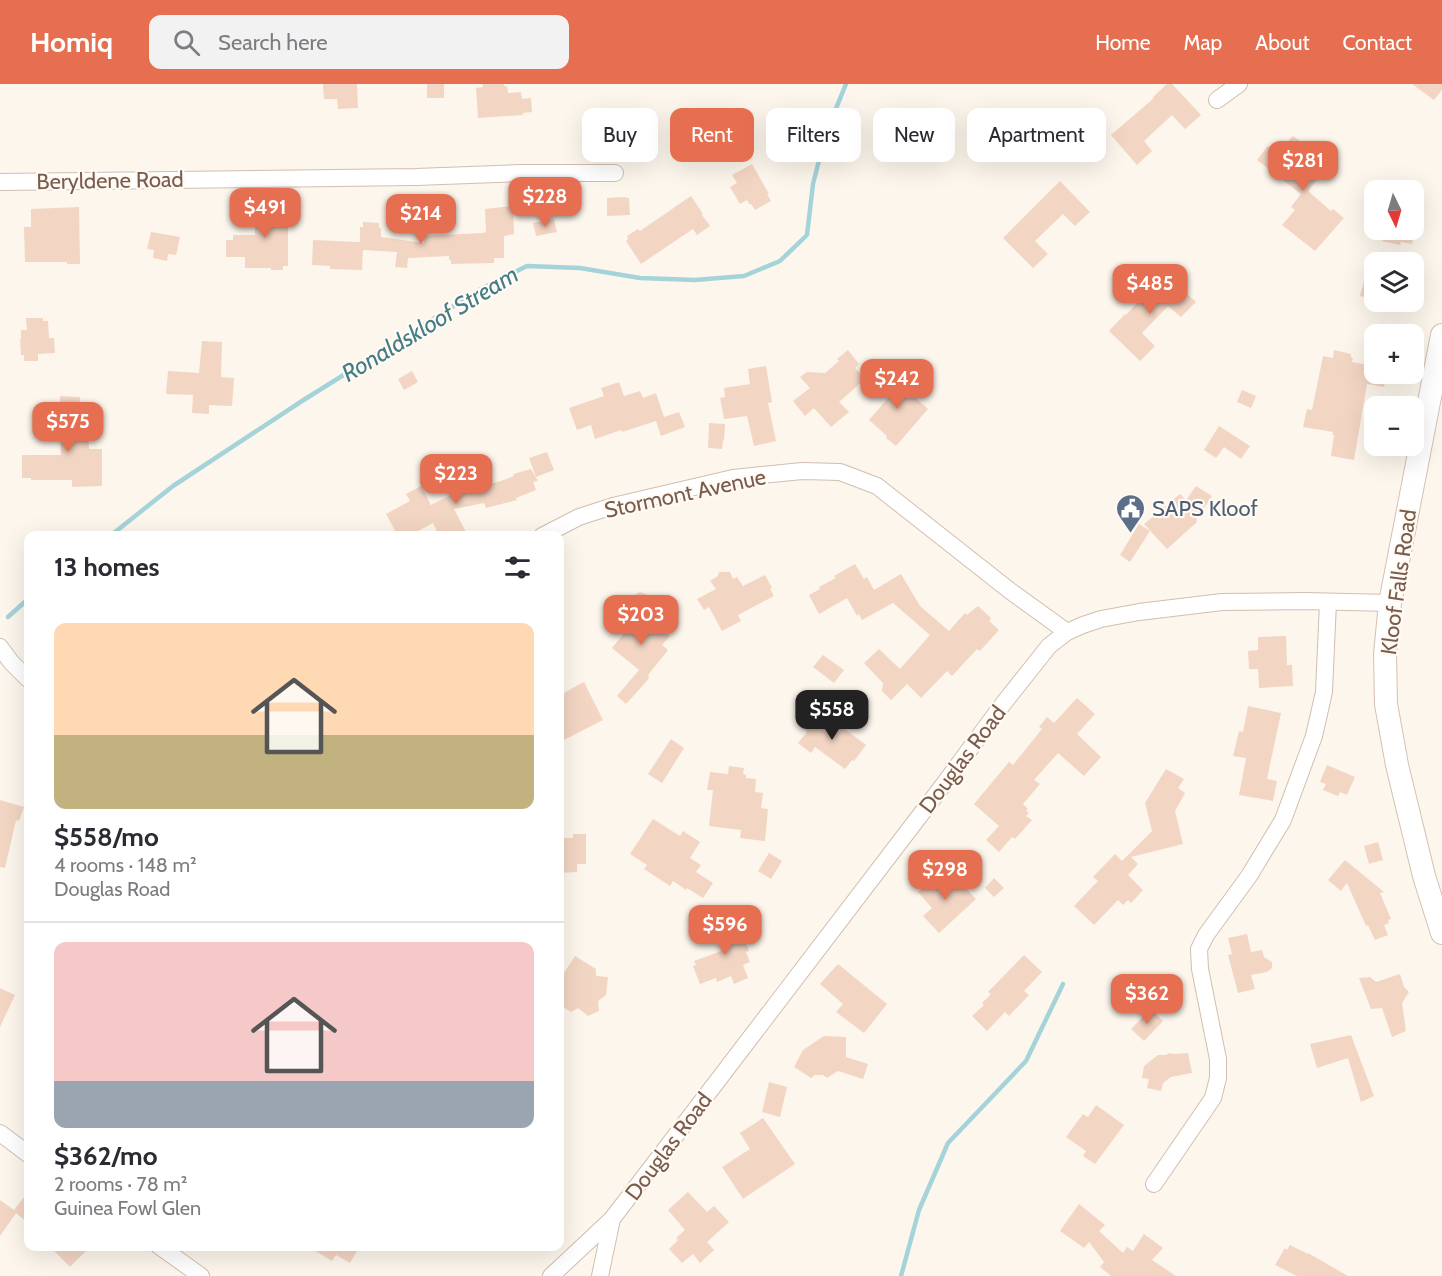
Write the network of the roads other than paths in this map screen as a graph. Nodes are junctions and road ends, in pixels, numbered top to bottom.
1 (1239, 84) edge
2 (1217, 100) dead end
3 (615, 173) dead end
4 (0, 182) edge
5 (1441, 343) edge
6 (552, 531) edge
7 (1328, 602) junction
8 (1390, 603) junction
9 (1067, 632) junction
10 (0, 647) edge
11 (24, 675) edge
12 (1442, 933) edge
13 (0, 1133) edge
14 (24, 1151) edge
15 (1154, 1184) dead end
16 (612, 1219) junction
17 (166, 1251) edge
18 (201, 1276) edge
19 (551, 1276) edge
20 (600, 1276) edge

1 - 2 street
3 - 4 street, Beryldene Road
5 - 8 main road, Kloof Falls Road
6 - 9 street, Stormont Avenue
7 - 8 street, Douglas Road
7 - 9 street, Douglas Road
7 - 15 street
8 - 12 main road, Kloof Falls Road
9 - 16 street, Douglas Road
10 - 11 street
13 - 14 street
16 - 19 street
16 - 20 street, Douglas Road
17 - 18 street

